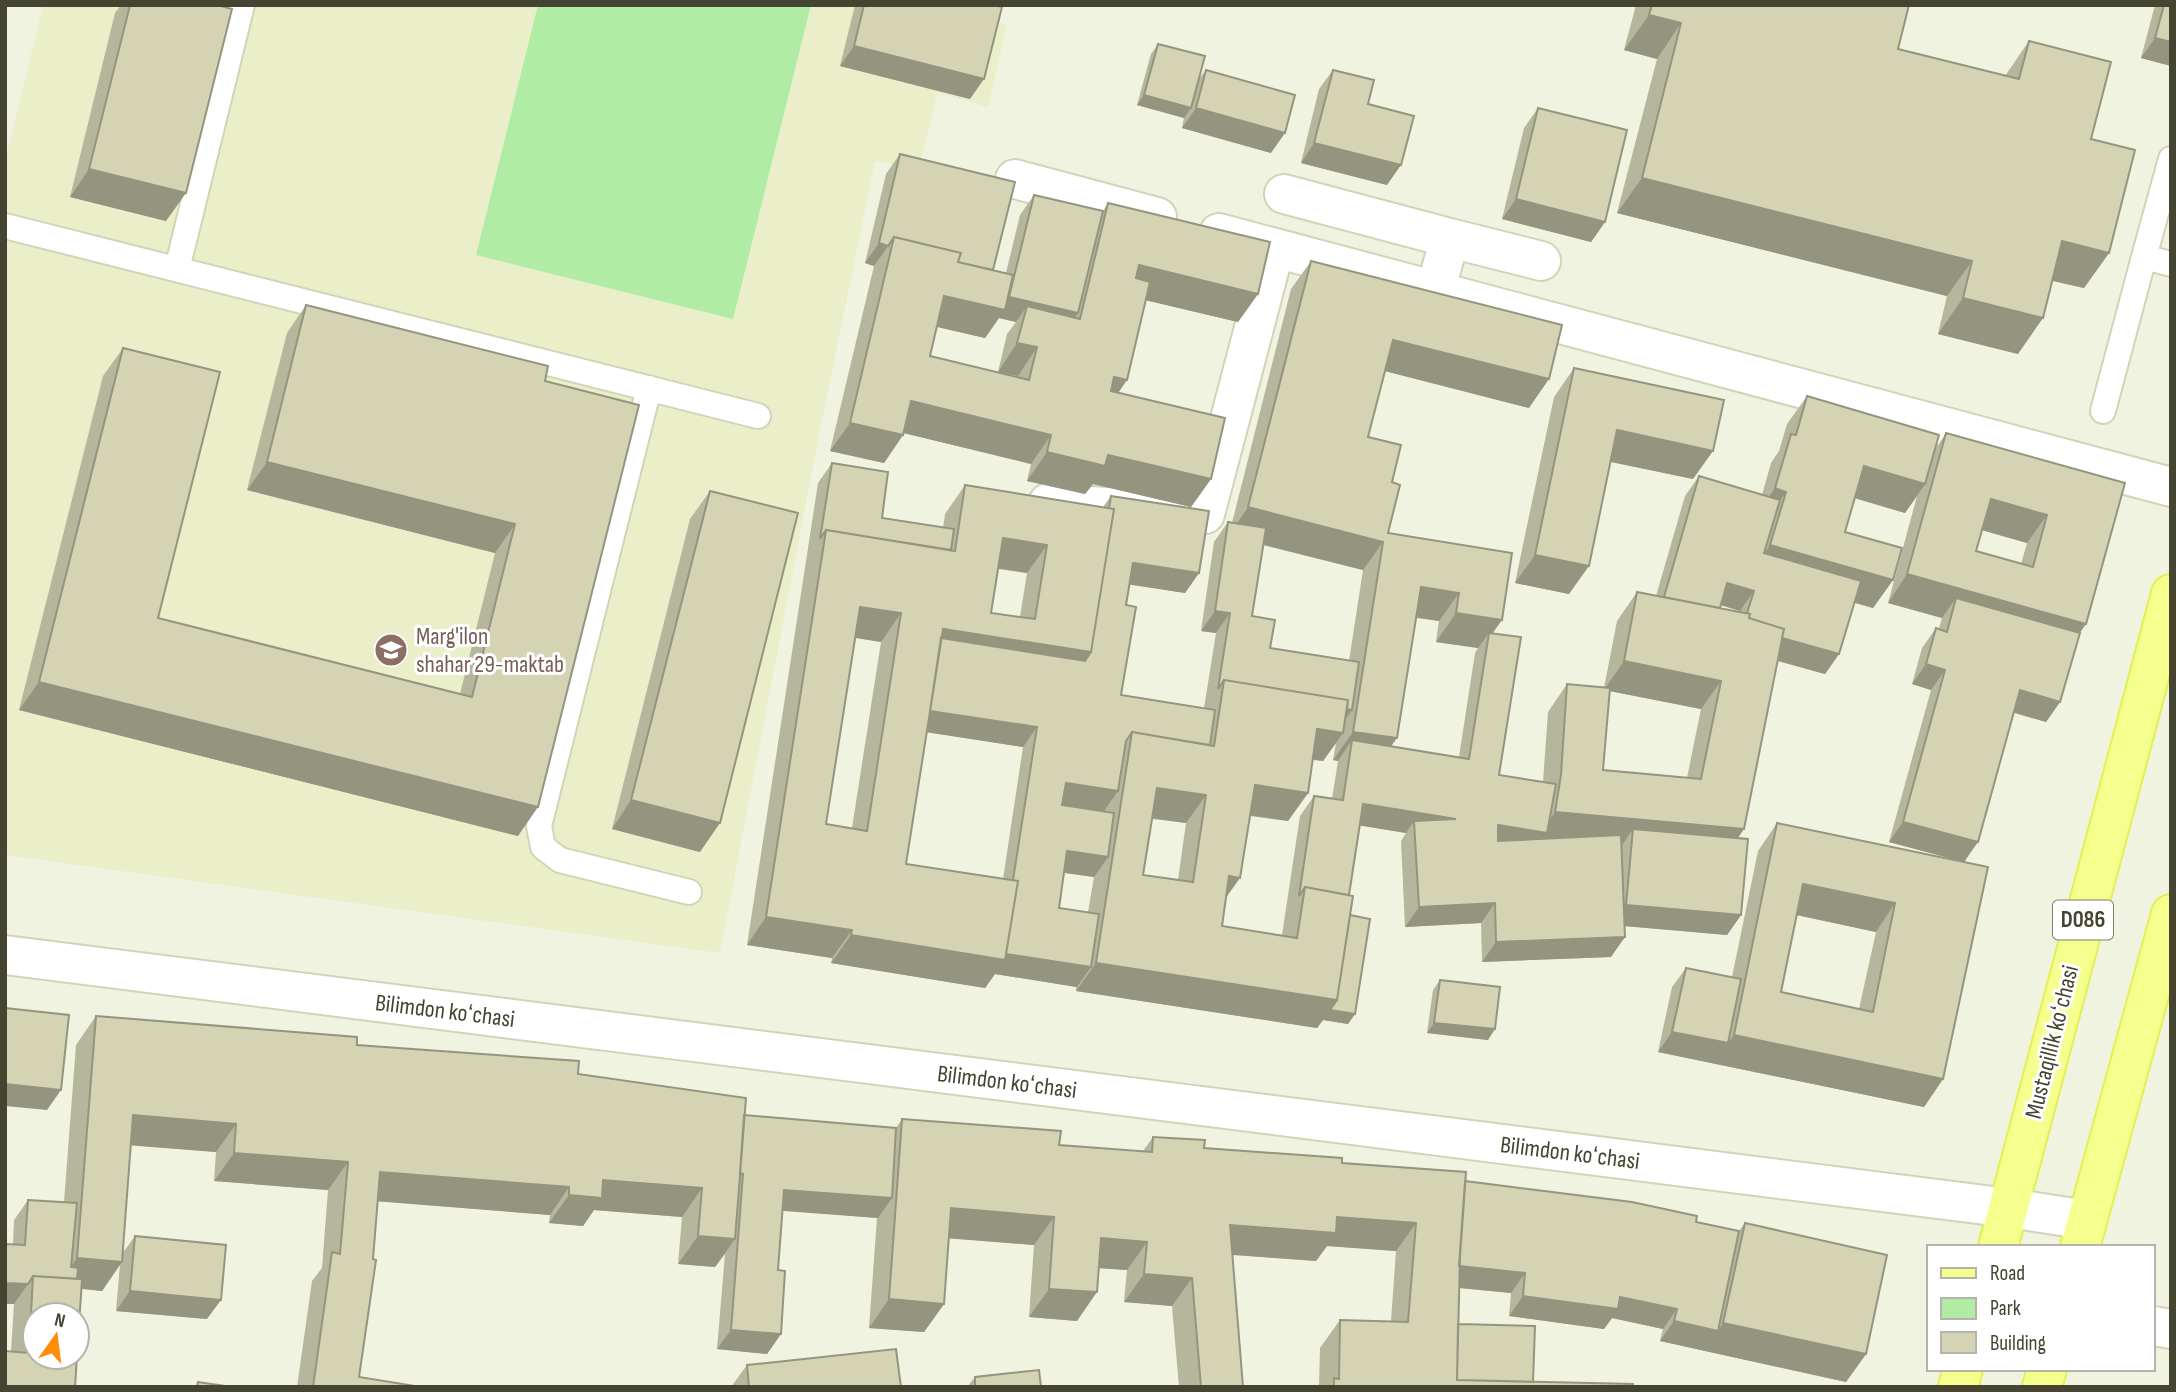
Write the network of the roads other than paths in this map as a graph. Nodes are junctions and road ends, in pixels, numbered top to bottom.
1 (242, 5) edge
2 (2171, 159) edge
3 (1015, 179) edge
4 (1284, 194) dead end
5 (5, 226) edge
6 (1450, 238) junction
7 (1275, 248) junction
8 (2144, 257) junction
9 (1541, 261) dead end
10 (2171, 264) edge
11 (177, 269) junction
12 (1435, 291) junction
13 (649, 388) junction
14 (2103, 411) dead end
15 (758, 416) dead end
16 (2171, 487) edge
17 (1016, 500) edge
18 (2171, 594) edge
19 (689, 892) dead end
20 (2171, 914) edge
21 (5, 956) edge
22 (2009, 1208) junction
23 (2084, 1234) edge
24 (1999, 1245) edge

1 - 11 lane
2 - 8 lane
3 - 7 street
4 - 6 street
5 - 11 lane
6 - 9 street
6 - 12 street
7 - 12 street
7 - 17 street
8 - 10 lane
8 - 14 lane
11 - 13 lane
12 - 16 street
13 - 15 lane
13 - 19 lane
18 - 22 main road, Mustaqillik koʻchasi / D086
20 - 23 main road
21 - 22 street, Bilimdon koʻchasi
22 - 23 street, Bilimdon koʻchasi
22 - 24 main road, Mustaqillik koʻchasi / D086

